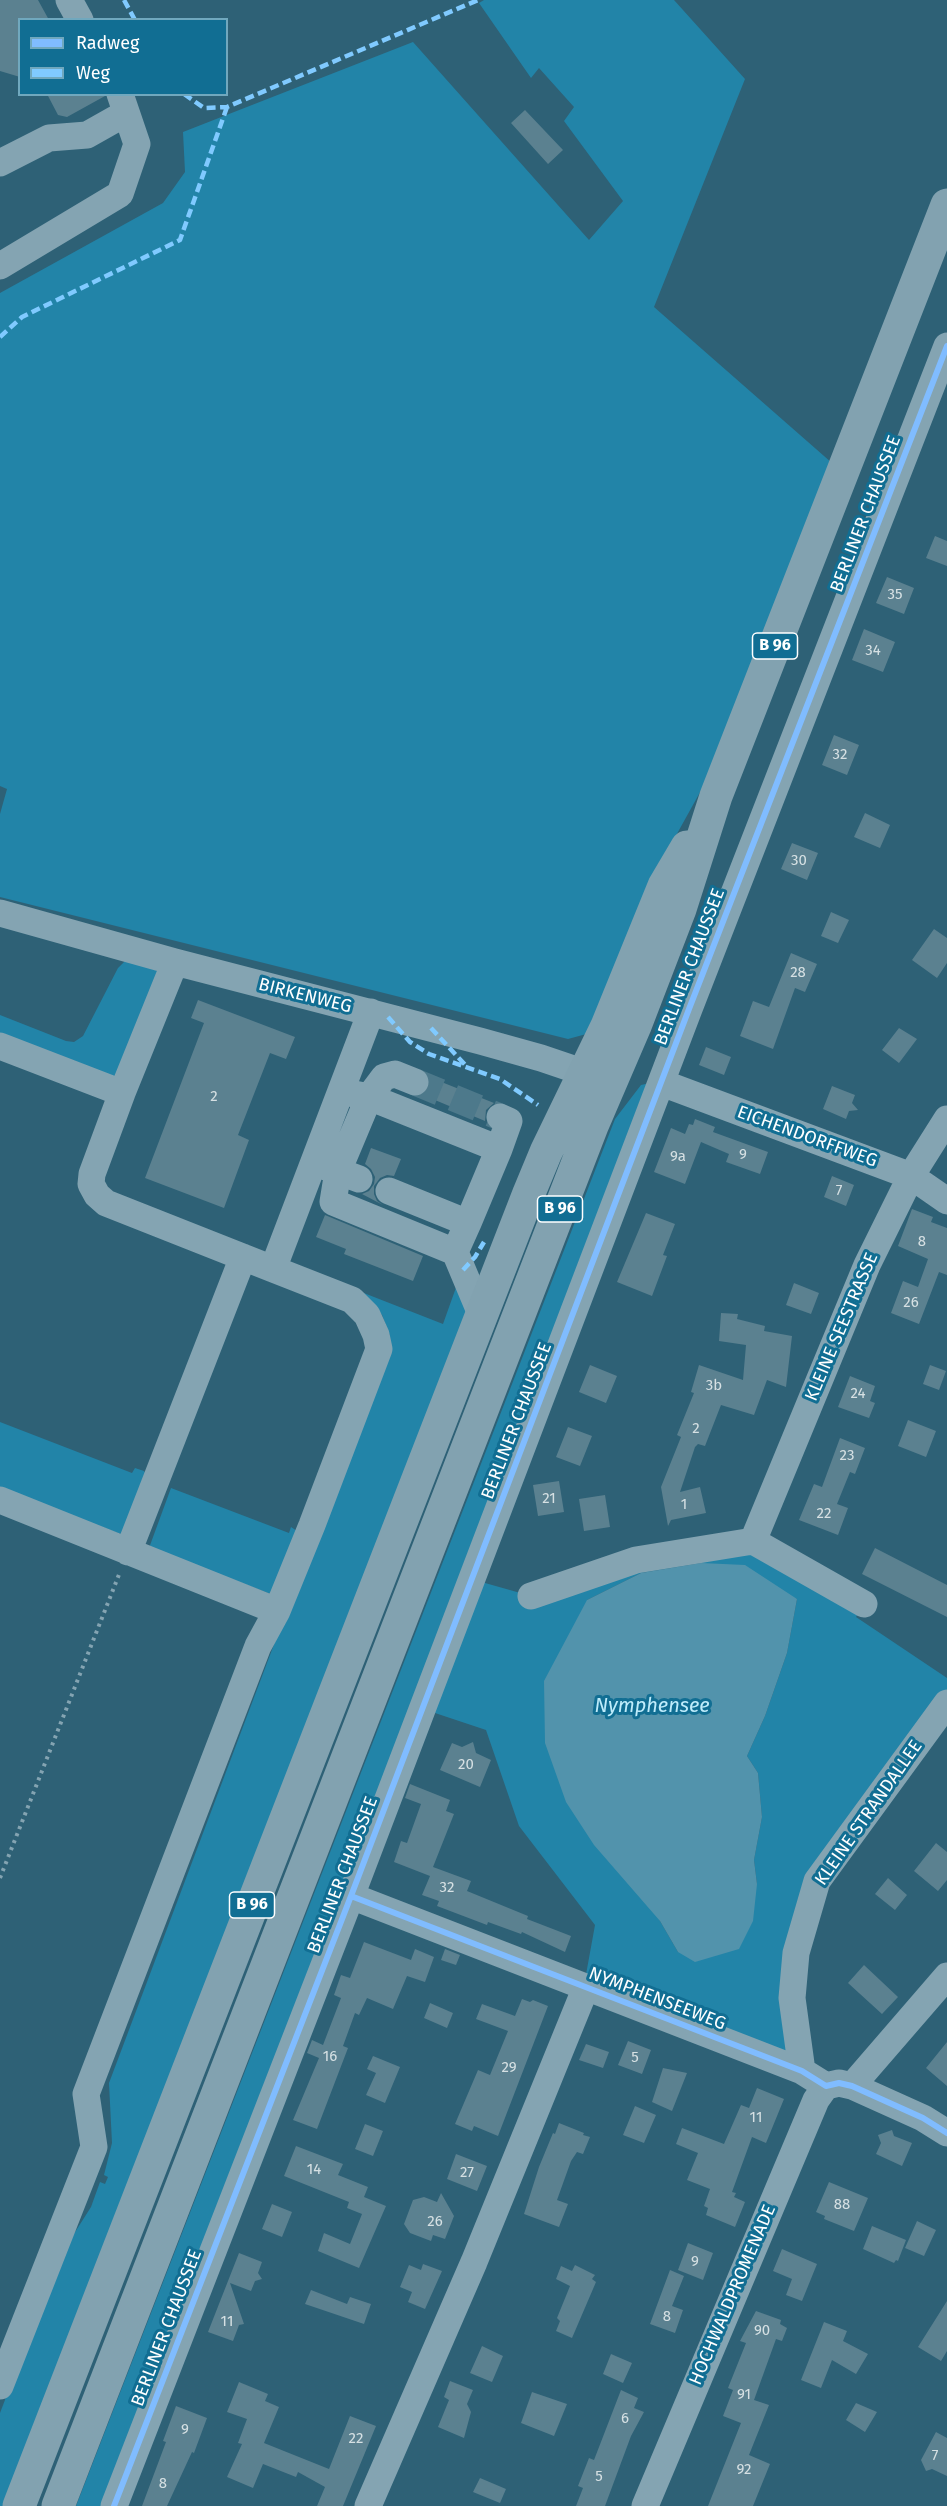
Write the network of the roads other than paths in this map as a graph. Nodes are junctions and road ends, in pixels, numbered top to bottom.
1 (69, 0) edge
2 (79, 18) edge
3 (123, 104) edge
4 (132, 158) junction
5 (0, 163) edge
6 (107, 170) dead end
7 (947, 205) edge
8 (0, 266) edge
9 (947, 346) edge
10 (0, 912) edge
11 (176, 962) junction
12 (371, 1012) junction
13 (0, 1046) edge
14 (597, 1077) junction
15 (415, 1082) tunnel mouth
16 (662, 1083) junction
17 (341, 1092) junction
18 (122, 1094) junction
19 (369, 1097) junction
20 (500, 1117) dead end
21 (947, 1119) edge
22 (499, 1149) junction
23 (337, 1171) junction
24 (911, 1176) junction
25 (389, 1191) dead end
26 (947, 1201) edge
27 (468, 1223) junction
28 (243, 1257) junction
29 (459, 1261) junction
30 (273, 1269) junction
31 (481, 1314) junction
32 (0, 1500) edge
33 (753, 1541) junction
34 (128, 1552) junction
35 (531, 1596) dead end
36 (864, 1604) dead end
37 (277, 1611) junction
38 (947, 1703) edge
39 (351, 1896) junction
40 (947, 1976) edge
41 (586, 1987) junction
42 (802, 2072) junction
43 (839, 2086) junction
44 (947, 2133) edge
45 (0, 2385) edge
46 (19, 2506) edge
47 (58, 2506) edge
48 (114, 2506) edge
49 (368, 2506) edge
50 (645, 2506) edge

1 - 2 street
3 - 4 street
3 - 5 street
4 - 6 street
4 - 8 street
7 - 14 main road, B 96
9 - 16 street, BERLINER CHAUSSEE
10 - 11 street, BIRKENWEG
11 - 12 street, BIRKENWEG
11 - 18 street
12 - 14 street, BIRKENWEG
12 - 17 street
13 - 18 street
14 - 31 main road, B 96
14 - 47 main road, B 96
15 - 19 street
16 - 24 street, EICHENDORFFWEG
16 - 39 street, BERLINER CHAUSSEE
17 - 19 street
17 - 23 street
18 - 28 street
19 - 22 street
19 - 23 street
20 - 22 street
21 - 24 street, KLEINE SEESTRASSE
22 - 27 street
23 - 29 street
23 - 30 street
24 - 26 street, EICHENDORFFWEG
24 - 33 street, KLEINE SEESTRASSE
25 - 27 street
27 - 29 street
28 - 30 street
28 - 34 street
29 - 31 street
30 - 37 street
31 - 46 main road, B 96
32 - 34 street
33 - 35 street
33 - 36 street
34 - 37 street
37 - 45 street
38 - 42 street, KLEINE STRANDALLEE
39 - 41 street, NYMPHENSEEWEG
39 - 48 street, BERLINER CHAUSSEE
40 - 43 street, HOCHWALDPROMENADE
41 - 42 street, NYMPHENSEEWEG
41 - 49 street, NYMPHENSEEWEG
42 - 43 street, NYMPHENSEEWEG
43 - 44 street, NYMPHENSEEWEG
43 - 50 street, HOCHWALDPROMENADE

